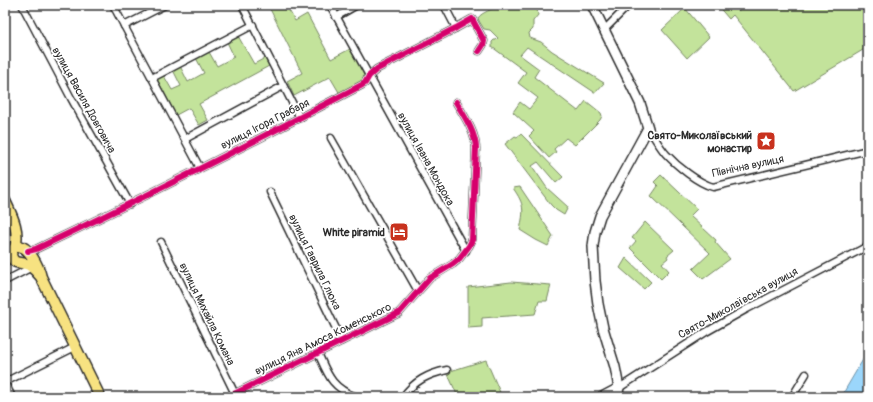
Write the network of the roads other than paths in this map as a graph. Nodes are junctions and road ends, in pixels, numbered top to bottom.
1 (22, 5) edge
2 (113, 5) edge
3 (165, 5) edge
4 (242, 5) edge
5 (330, 5) edge
6 (356, 5) edge
7 (444, 5) edge
8 (592, 5) edge
9 (629, 5) edge
10 (336, 17) junction
11 (253, 25) junction
12 (124, 26) junction
13 (456, 28) junction
14 (604, 30) junction
15 (479, 51) dead end
16 (369, 76) junction
17 (152, 78) junction
18 (283, 86) junction
19 (456, 102) dead end
20 (300, 118) junction
21 (648, 128) junction
22 (331, 138) dead end
23 (185, 139) junction
24 (868, 150) edge
25 (200, 168) junction
26 (270, 192) dead end
27 (5, 201) edge
28 (130, 204) junction
29 (12, 217) junction
30 (161, 242) dead end
31 (868, 246) edge
32 (11, 250) edge
33 (27, 251) junction
34 (466, 252) junction
35 (13, 261) edge
36 (32, 267) junction
37 (41, 276) junction
38 (5, 281) edge
39 (418, 291) junction
40 (342, 341) junction
41 (75, 347) junction
42 (318, 352) junction
43 (447, 370) dead end
44 (806, 374) dead end
45 (5, 383) edge
46 (620, 393) edge
47 (235, 394) junction
48 (12, 397) edge
49 (100, 397) edge
50 (228, 397) edge
51 (356, 397) edge
52 (403, 397) edge
53 (602, 397) edge
54 (792, 397) edge

1 - 28 street, вулиця Василя Довговича
2 - 12 street
3 - 12 street
4 - 11 street
5 - 10 street, вулиця Івана Мондока
6 - 10 street
7 - 13 street
8 - 14 street, Північна вулиця
9 - 14 street
10 - 16 street, вулиця Івана Мондока
11 - 17 street
11 - 18 street
12 - 17 street
13 - 15 street, вулиця Ігоря Грабаря
13 - 16 street, вулиця Ігоря Грабаря
14 - 21 street, Північна вулиця
16 - 20 street, вулиця Ігоря Грабаря
16 - 34 street, вулиця Івана Мондока
17 - 23 street
18 - 20 street
18 - 23 street
19 - 34 street, вулиця Яна Амоса Коменського
20 - 25 street, вулиця Ігоря Грабаря
21 - 24 street, Північна вулиця
21 - 46 street
22 - 39 street
23 - 25 street
25 - 28 street, вулиця Ігоря Грабаря
26 - 40 street, вулиця Гаврила Глюка
27 - 29 main road
28 - 33 street, вулиця Ігоря Грабаря
29 - 32 main road
29 - 33 main road
30 - 47 street, вулиця Михайла Комана
31 - 46 street, Свято-Миколаївська вулиця
32 - 33 main road
32 - 35 main road
33 - 35 main road
33 - 37 main road
34 - 39 street, вулиця Яна Амоса Коменського
35 - 36 main road
36 - 37 main road
36 - 38 street
37 - 41 main road
39 - 40 street, вулиця Яна Амоса Коменського
40 - 42 street, вулиця Яна Амоса Коменського
41 - 45 street
41 - 49 main road
42 - 47 street, вулиця Яна Амоса Коменського
42 - 51 street
43 - 52 street
44 - 54 street
45 - 48 street
46 - 53 street, Свято-Миколаївська вулиця
47 - 50 street, вулиця Яна Амоса Коменського

